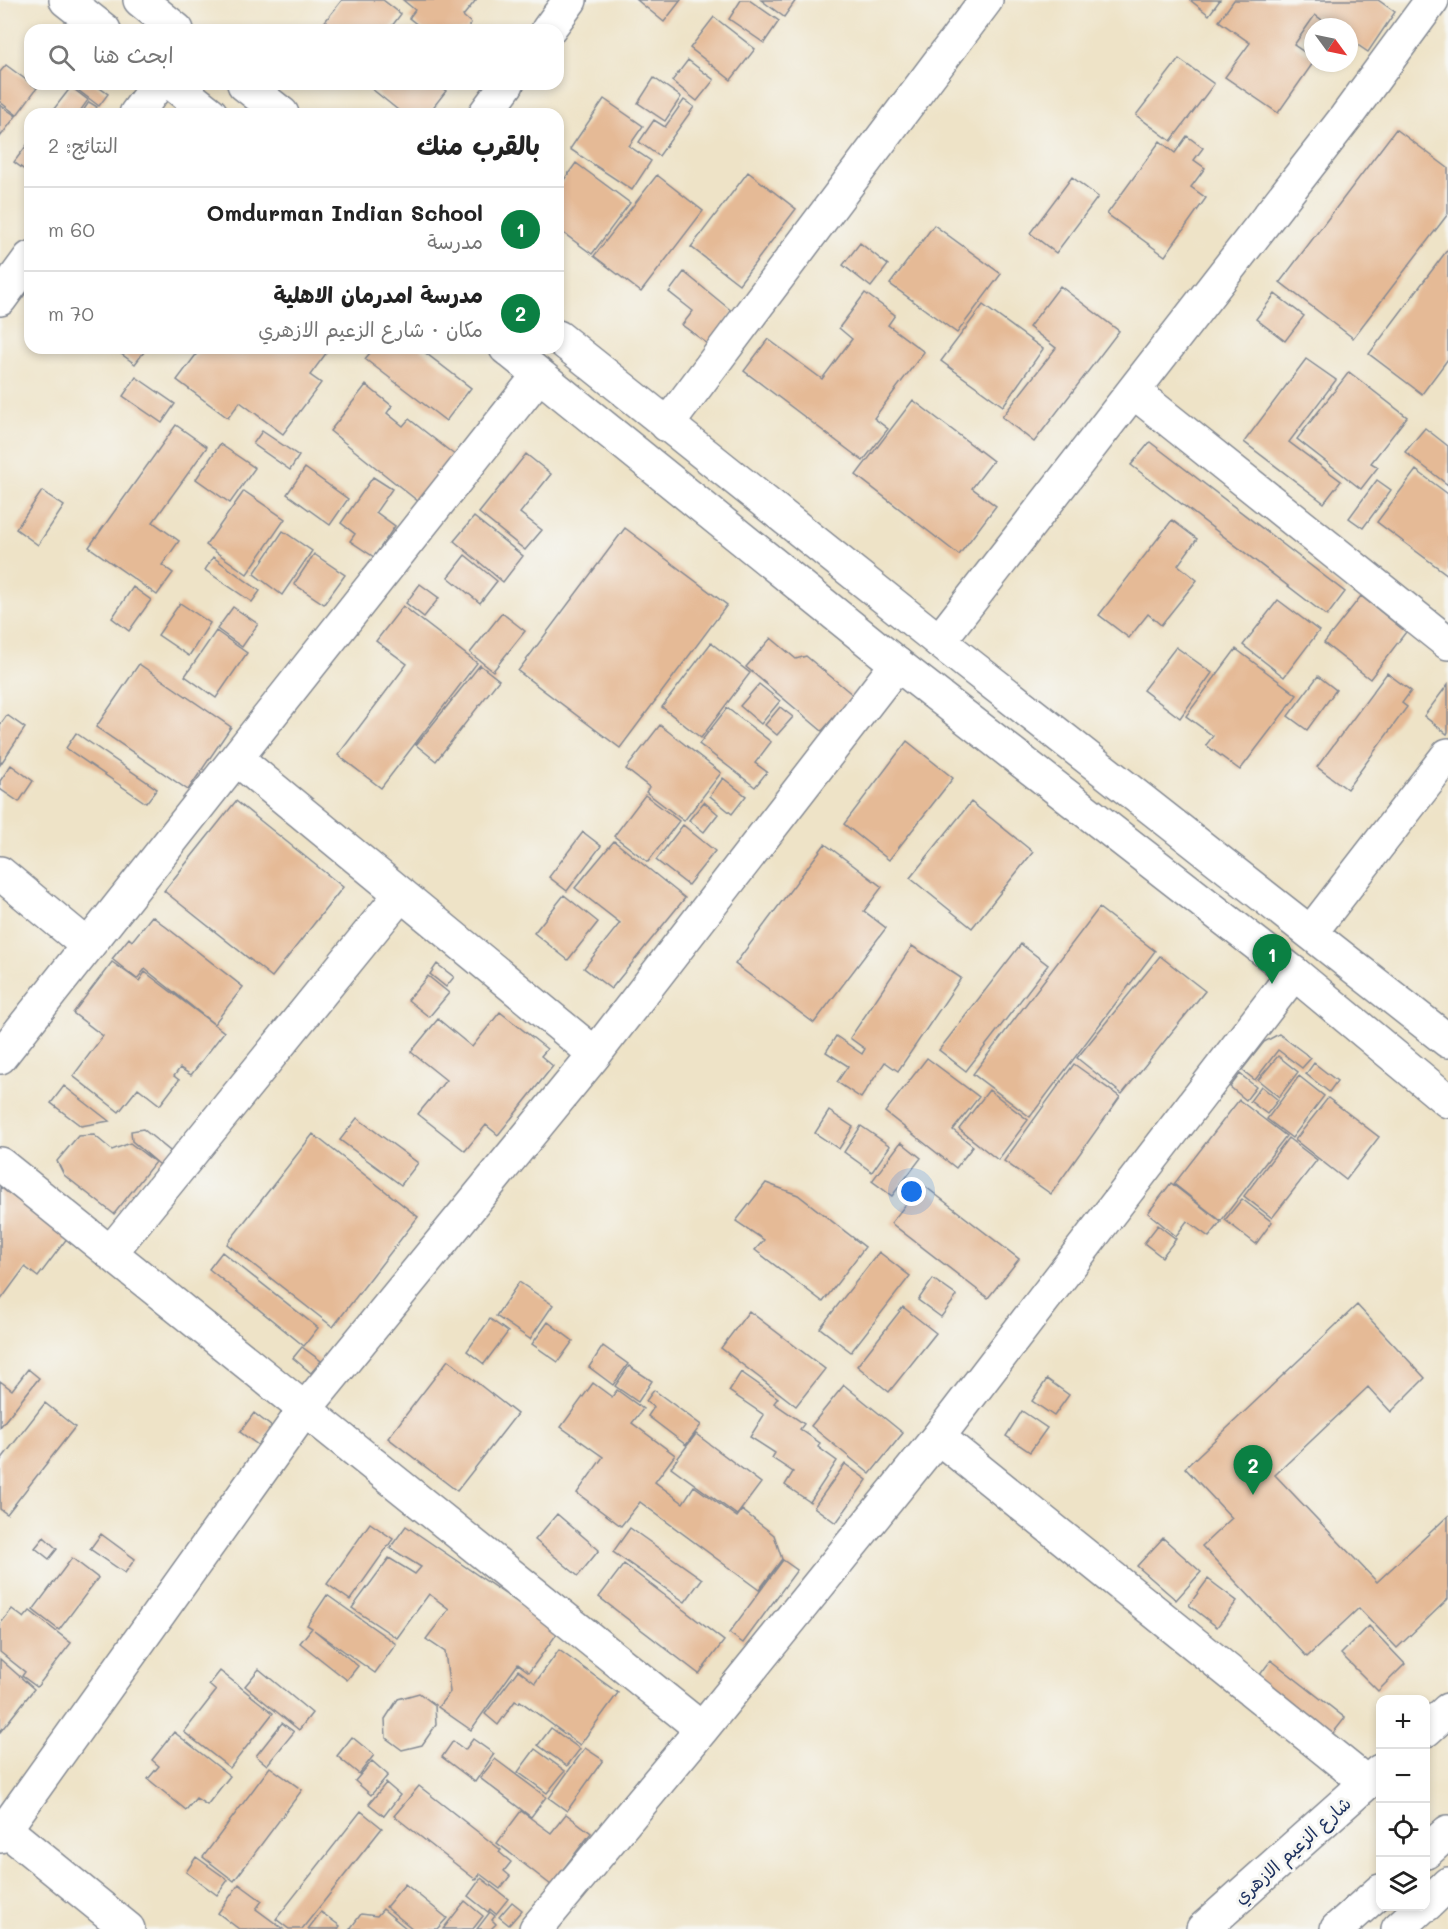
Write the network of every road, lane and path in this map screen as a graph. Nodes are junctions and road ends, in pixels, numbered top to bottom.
1 (66, 0) edge
2 (140, 0) edge
3 (570, 0) edge
4 (986, 0) edge
5 (1431, 0) edge
6 (96, 24) edge
7 (170, 24) edge
8 (552, 24) edge
9 (154, 90) edge
10 (181, 90) edge
11 (252, 90) edge
12 (502, 90) edge
13 (140, 108) edge
14 (203, 108) edge
15 (274, 108) edge
16 (489, 108) edge
17 (24, 266) edge
18 (0, 299) edge
19 (564, 342) edge
20 (513, 354) edge
21 (539, 375) junction
22 (1134, 392) junction
23 (667, 425) junction
24 (939, 641) junction
25 (1448, 643) edge
26 (897, 664) junction
27 (1448, 755) edge
28 (237, 759) junction
29 (0, 873) edge
30 (401, 894) junction
31 (1311, 932) junction
32 (88, 946) junction
33 (1294, 973) junction
34 (1448, 1041) edge
35 (595, 1054) junction
36 (0, 1057) edge
37 (1448, 1101) edge
38 (0, 1164) edge
39 (110, 1253) junction
40 (305, 1409) junction
41 (938, 1437) junction
42 (1448, 1710) edge
43 (1430, 1726) edge
44 (702, 1729) junction
45 (1374, 1777) edge
46 (2, 1830) edge
47 (1448, 1832) edge
48 (1430, 1848) edge
49 (1448, 1884) edge
50 (1376, 1895) edge
51 (1430, 1900) edge
52 (1418, 1911) edge
53 (128, 1929) edge
54 (536, 1929) edge
55 (1203, 1929) edge
56 (1337, 1929) edge
57 (1398, 1929) edge

1 - 6 street
2 - 7 street
3 - 8 street
4 - 23 street
5 - 22 street
9 - 13 street
10 - 14 street
11 - 15 street
12 - 16 street
17 - 18 street
19 - 23 street
20 - 21 street
21 - 26 street
21 - 28 street
22 - 24 street
22 - 25 street
23 - 24 street
24 - 31 street
26 - 33 street
26 - 35 street
27 - 31 street
28 - 30 street
28 - 32 street
29 - 32 street
30 - 35 street
30 - 39 street
31 - 34 street
32 - 36 street
33 - 37 street
33 - 41 street
35 - 40 street
38 - 39 street
39 - 40 street
40 - 44 street
40 - 46 street
41 - 44 street
41 - 45 street
42 - 43 street
44 - 54 street
45 - 55 street, شارع الزعيم الازهري
46 - 53 street
47 - 48 street
49 - 51 street
50 - 56 street
52 - 57 street

